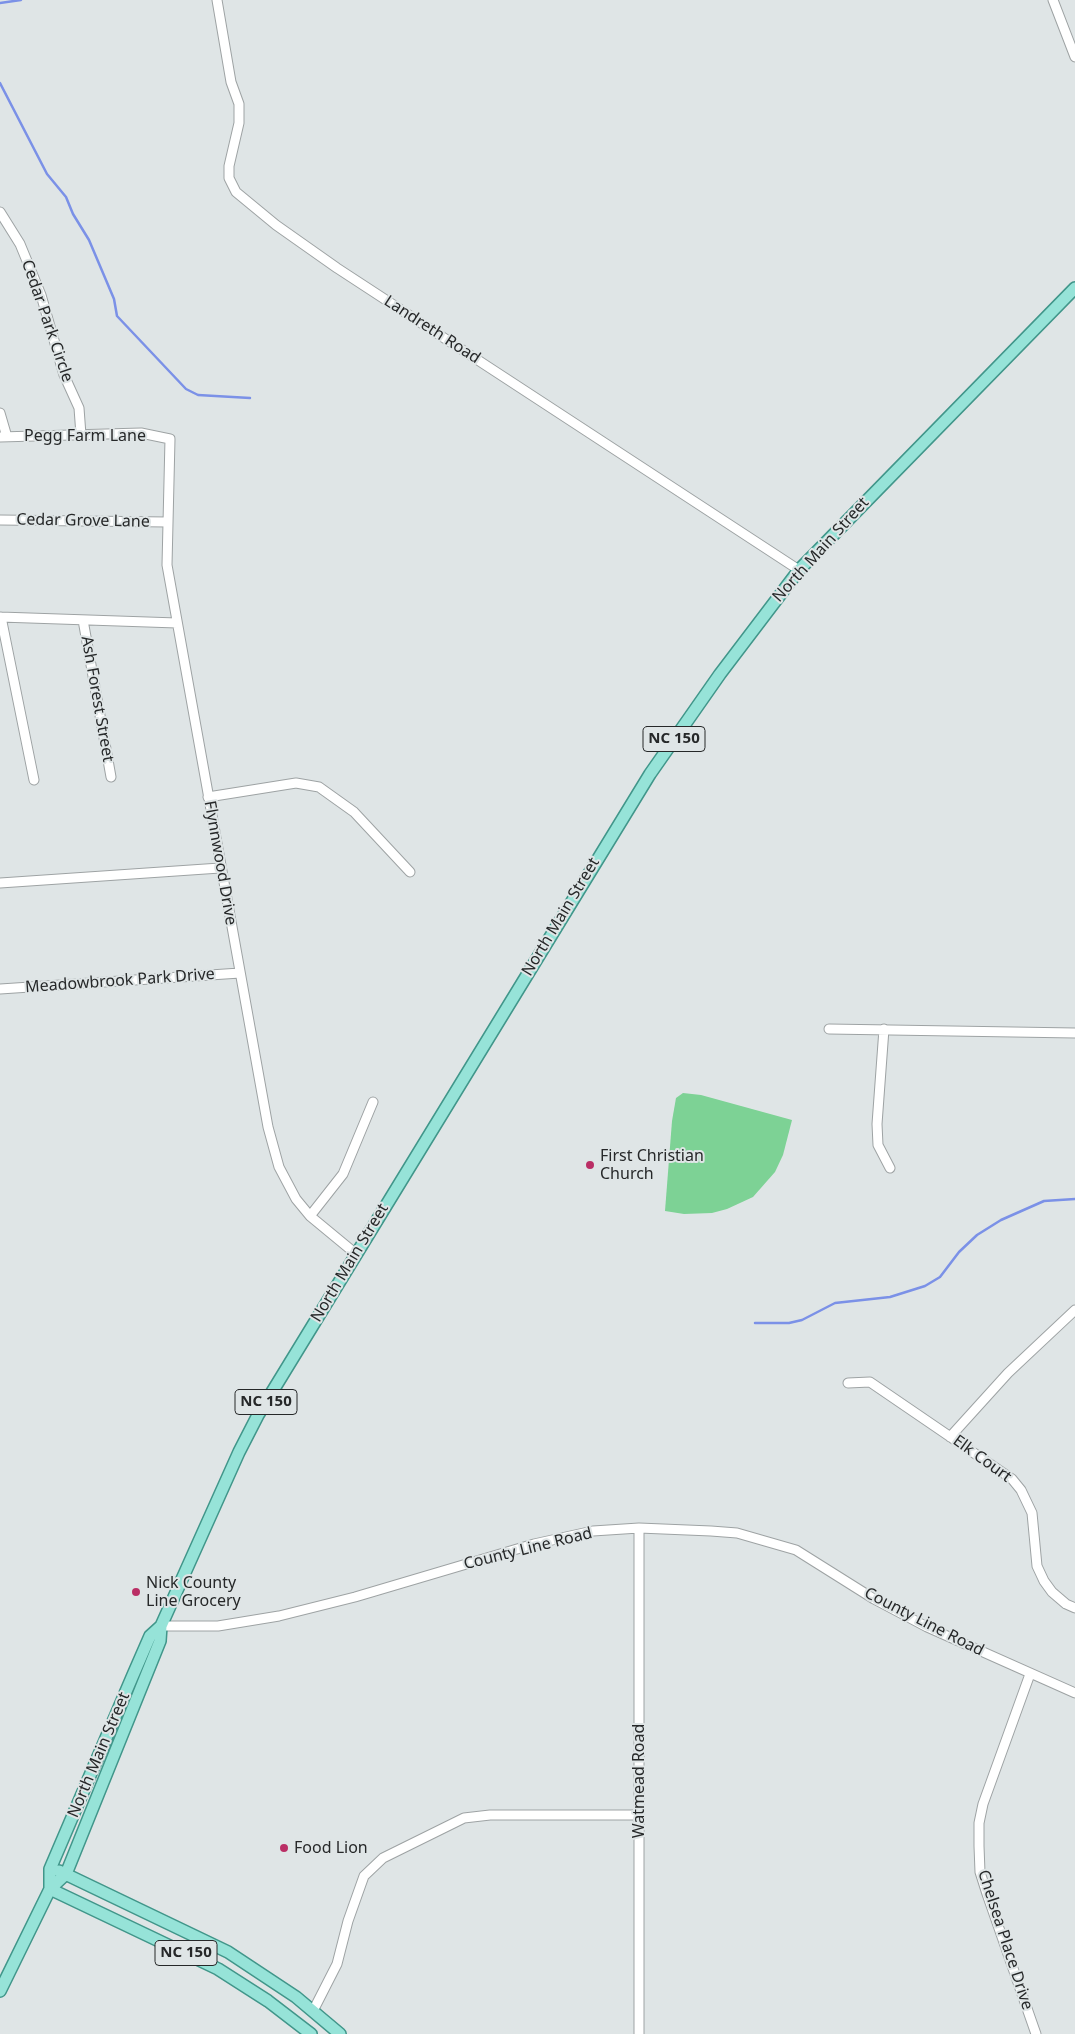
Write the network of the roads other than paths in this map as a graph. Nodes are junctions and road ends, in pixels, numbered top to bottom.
1 (217, 0) edge
2 (1053, 0) edge
3 (1075, 57) edge
4 (0, 212) edge
5 (1075, 288) edge
6 (0, 413) edge
7 (81, 435) junction
8 (4, 437) edge
9 (170, 440) joint
10 (0, 520) edge
11 (167, 522) junction
12 (799, 570) junction
13 (1, 617) edge
14 (83, 620) junction
15 (178, 623) junction
16 (111, 777) dead end
17 (34, 780) dead end
18 (208, 797) junction
19 (220, 868) junction
20 (410, 872) dead end
21 (0, 883) edge
22 (240, 973) junction
23 (0, 989) edge
24 (829, 1029) dead end
25 (884, 1030) junction
26 (1075, 1033) edge
27 (373, 1102) dead end
28 (890, 1168) dead end
29 (310, 1216) junction
30 (356, 1254) junction
31 (1075, 1310) edge
32 (848, 1383) dead end
33 (950, 1436) junction
34 (639, 1528) junction
35 (1075, 1608) edge
36 (161, 1626) junction
37 (1030, 1674) junction
38 (1075, 1692) edge
39 (639, 1815) junction
40 (50, 1869) junction
41 (66, 1874) junction
42 (50, 1888) junction
43 (0, 1991) edge
44 (313, 2011) junction
45 (311, 2034) edge
46 (340, 2034) edge
47 (639, 2034) edge
48 (1036, 2034) edge

1 - 12 street, Landreth Road
2 - 3 street
4 - 7 street, Cedar Park Circle
5 - 12 main road, North Main Street / NC 150
6 - 8 street
7 - 8 street, Pegg Farm Lane
7 - 9 street, Pegg Farm Lane
9 - 11 street, Flynnwood Drive
10 - 11 street, Cedar Grove Lane
11 - 15 street, Flynnwood Drive
12 - 30 main road, North Main Street / NC 150
13 - 14 street
13 - 17 street
14 - 15 street
14 - 16 street, Ash Forest Street
15 - 18 street, Flynnwood Drive
18 - 19 street, Flynnwood Drive
18 - 20 street
19 - 21 street
19 - 22 street, Flynnwood Drive
22 - 23 street, Meadowbrook Park Drive
22 - 29 street, Flynnwood Drive
24 - 25 street
25 - 26 street
25 - 28 street
27 - 29 street
29 - 30 street, Flynnwood Drive
30 - 36 main road, North Main Street / NC 150
31 - 33 street
32 - 33 street, Elk Court
33 - 35 street, Elk Court
34 - 36 street, County Line Road
34 - 37 street, County Line Road
34 - 39 street, Watmead Road
36 - 40 main road, North Main Street / NC 150
36 - 41 main road, North Main Street / NC 150
37 - 38 street, County Line Road
37 - 48 street, Chelsea Place Drive
39 - 44 street
39 - 47 street, Watmead Road
40 - 41 main road
40 - 42 main road, North Main Street / NC 150
41 - 42 main road, North Main Street
41 - 44 main road, NC 150
42 - 43 main road, North Main Street
42 - 45 main road, NC 150
44 - 46 main road, NC 150

